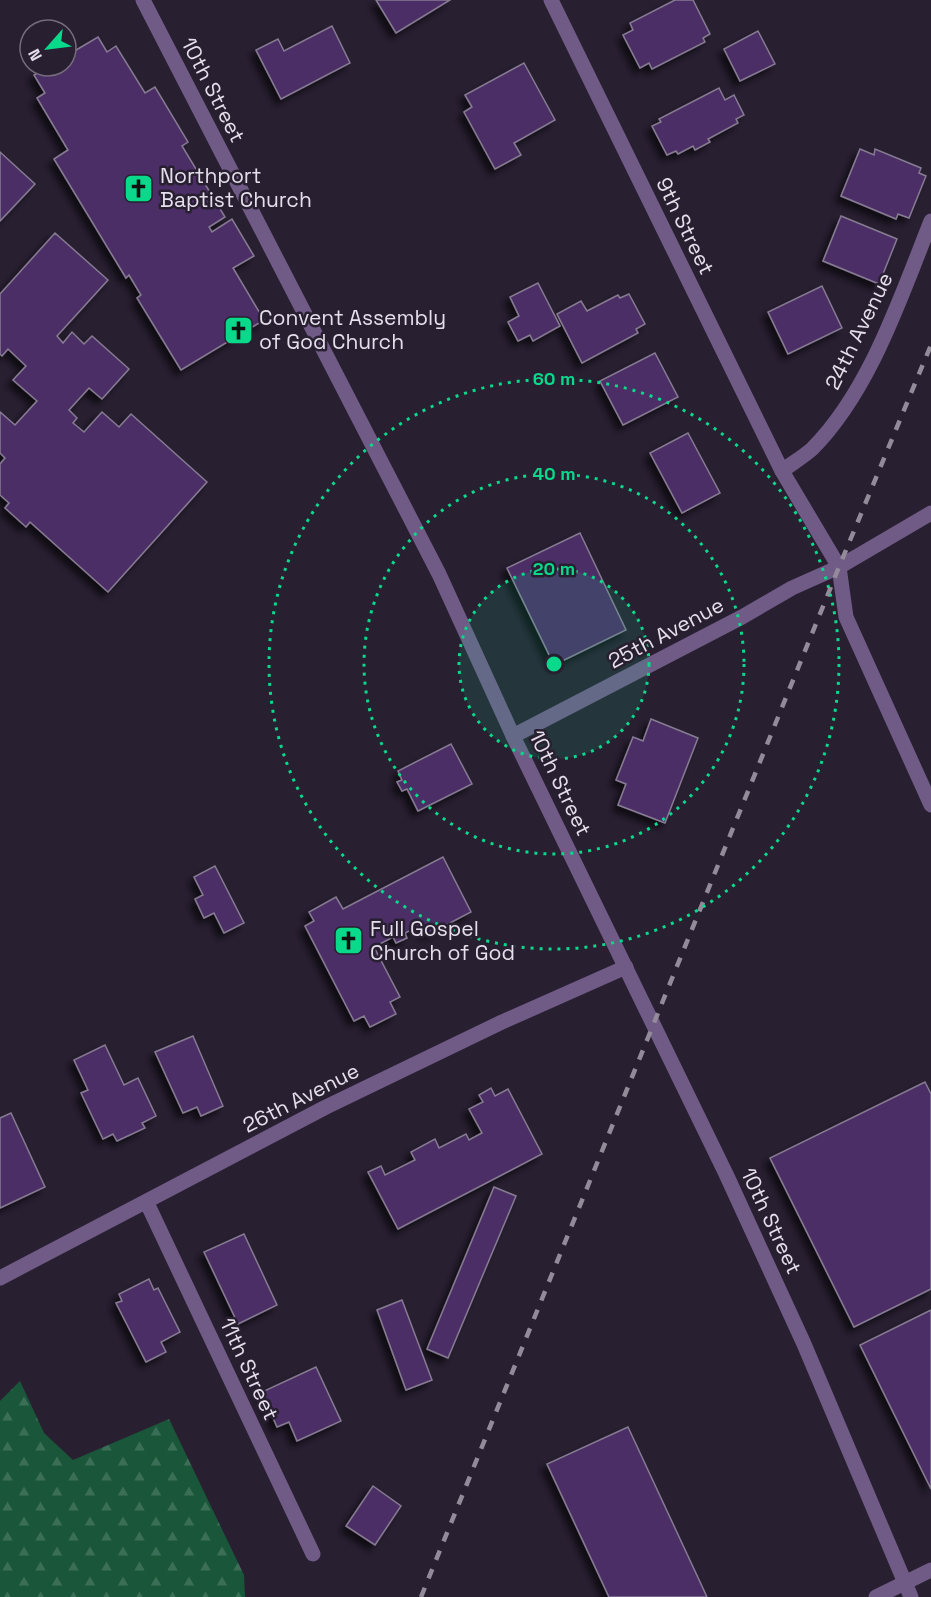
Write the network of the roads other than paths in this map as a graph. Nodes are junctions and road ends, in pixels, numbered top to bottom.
1 (143, 0) edge
2 (551, 0) edge
3 (931, 221) edge
4 (782, 471) junction
5 (931, 513) edge
6 (839, 567) junction
7 (513, 736) junction
8 (931, 805) edge
9 (626, 967) junction
10 (147, 1203) junction
11 (0, 1278) edge
12 (313, 1554) dead end
13 (931, 1570) edge
14 (905, 1582) junction
15 (876, 1597) edge
16 (911, 1597) edge

1 - 7 street, 10th Street
2 - 4 street, 9th Street
3 - 4 street, 24th Avenue
4 - 6 street
5 - 6 street, 25th Avenue
6 - 7 street, 25th Avenue
6 - 8 street
7 - 9 street, 10th Street
9 - 10 street, 26th Avenue
9 - 14 street, 10th Street
10 - 11 street, 26th Avenue
10 - 12 street, 11th Street
13 - 14 street
14 - 15 street
14 - 16 street, 10th Street

